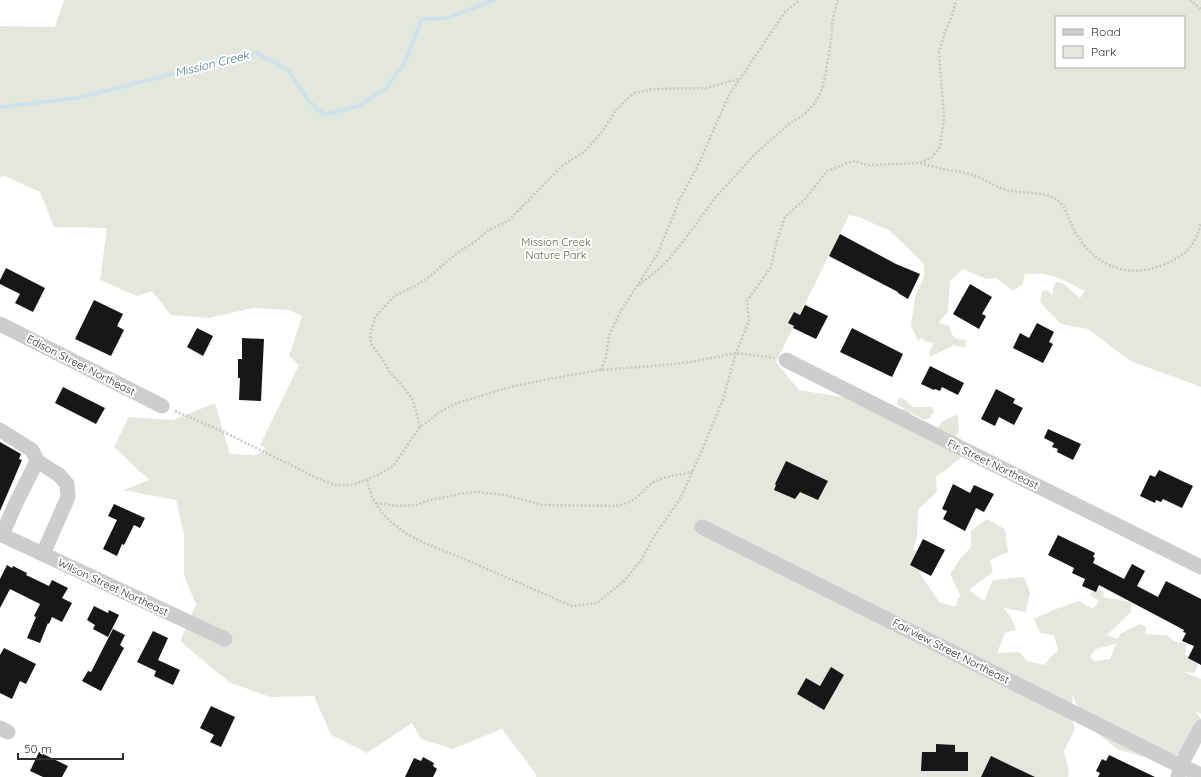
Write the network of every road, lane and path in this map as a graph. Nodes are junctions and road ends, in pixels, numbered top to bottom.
1 (800, 0) edge
2 (838, 0) edge
3 (956, 0) edge
4 (1190, 0) edge
5 (1201, 9) edge
6 (739, 79) junction
7 (920, 163) junction
8 (1201, 223) edge
9 (637, 286) junction
10 (0, 324) edge
11 (736, 353) junction
12 (786, 360) joint
13 (600, 370) junction
14 (162, 406) joint
15 (420, 427) junction
16 (0, 430) edge
17 (37, 461) junction
18 (694, 470) junction
19 (367, 480) junction
20 (376, 502) junction
21 (702, 527) dead end
22 (1, 534) edge
23 (43, 554) junction
24 (1201, 567) edge
25 (225, 639) dead end
26 (1201, 727) edge
27 (1180, 771) edge
28 (1201, 775) edge

1 - 6 path
2 - 9 path
3 - 7 path
4 - 5 path
6 - 9 path
6 - 15 path
7 - 8 path
7 - 11 path
9 - 13 path
10 - 14 street, Edison Street Northeast
11 - 12 path
11 - 13 path
11 - 18 path
12 - 24 street, Fir Street Northeast
13 - 15 path
14 - 19 path
15 - 19 path
16 - 17 street
17 - 22 street
17 - 23 street
18 - 20 path
18 - 20 path
19 - 20 path
21 - 27 street, Fairview Street Northeast
22 - 23 street, Wilson Street Northeast
23 - 25 street, Wilson Street Northeast
26 - 27 street
27 - 28 street, Fairview Street Northeast

